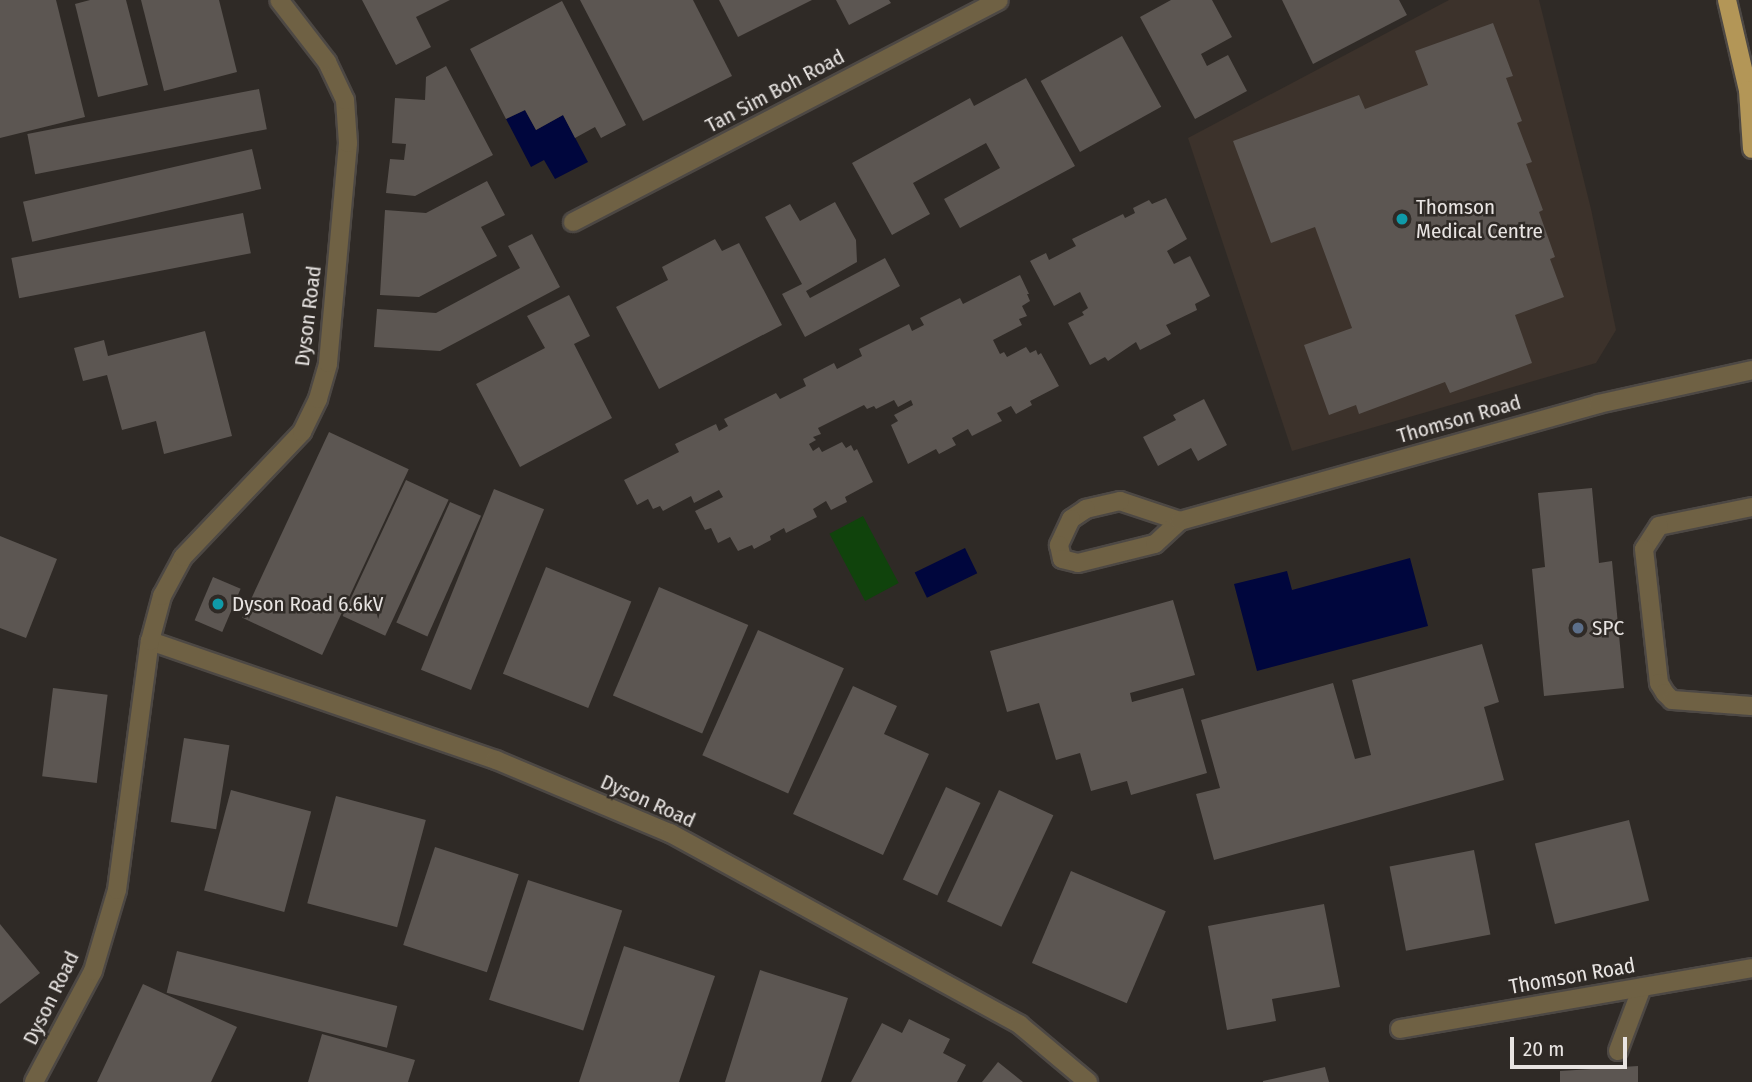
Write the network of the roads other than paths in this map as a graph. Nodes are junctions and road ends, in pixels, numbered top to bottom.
1 (279, 0) edge
2 (999, 0) edge
3 (1727, 0) edge
4 (1752, 149) edge
5 (573, 222) dead end
6 (1752, 370) edge
7 (1752, 507) edge
8 (1180, 521) junction
9 (150, 641) junction
10 (1752, 706) edge
11 (1752, 968) edge
12 (1642, 987) junction
13 (1400, 1029) dead end
14 (1618, 1051) dead end
15 (34, 1082) edge
16 (1088, 1082) edge

1 - 9 street, Dyson Road
2 - 5 street, Tan Sim Boh Road
3 - 4 main road
6 - 8 street, Thomson Road
7 - 10 street
8 - 8 street, Thomson Road
9 - 15 street, Dyson Road
9 - 16 street, Dyson Road
11 - 12 street, Thomson Road
12 - 13 street, Thomson Road
12 - 14 street

